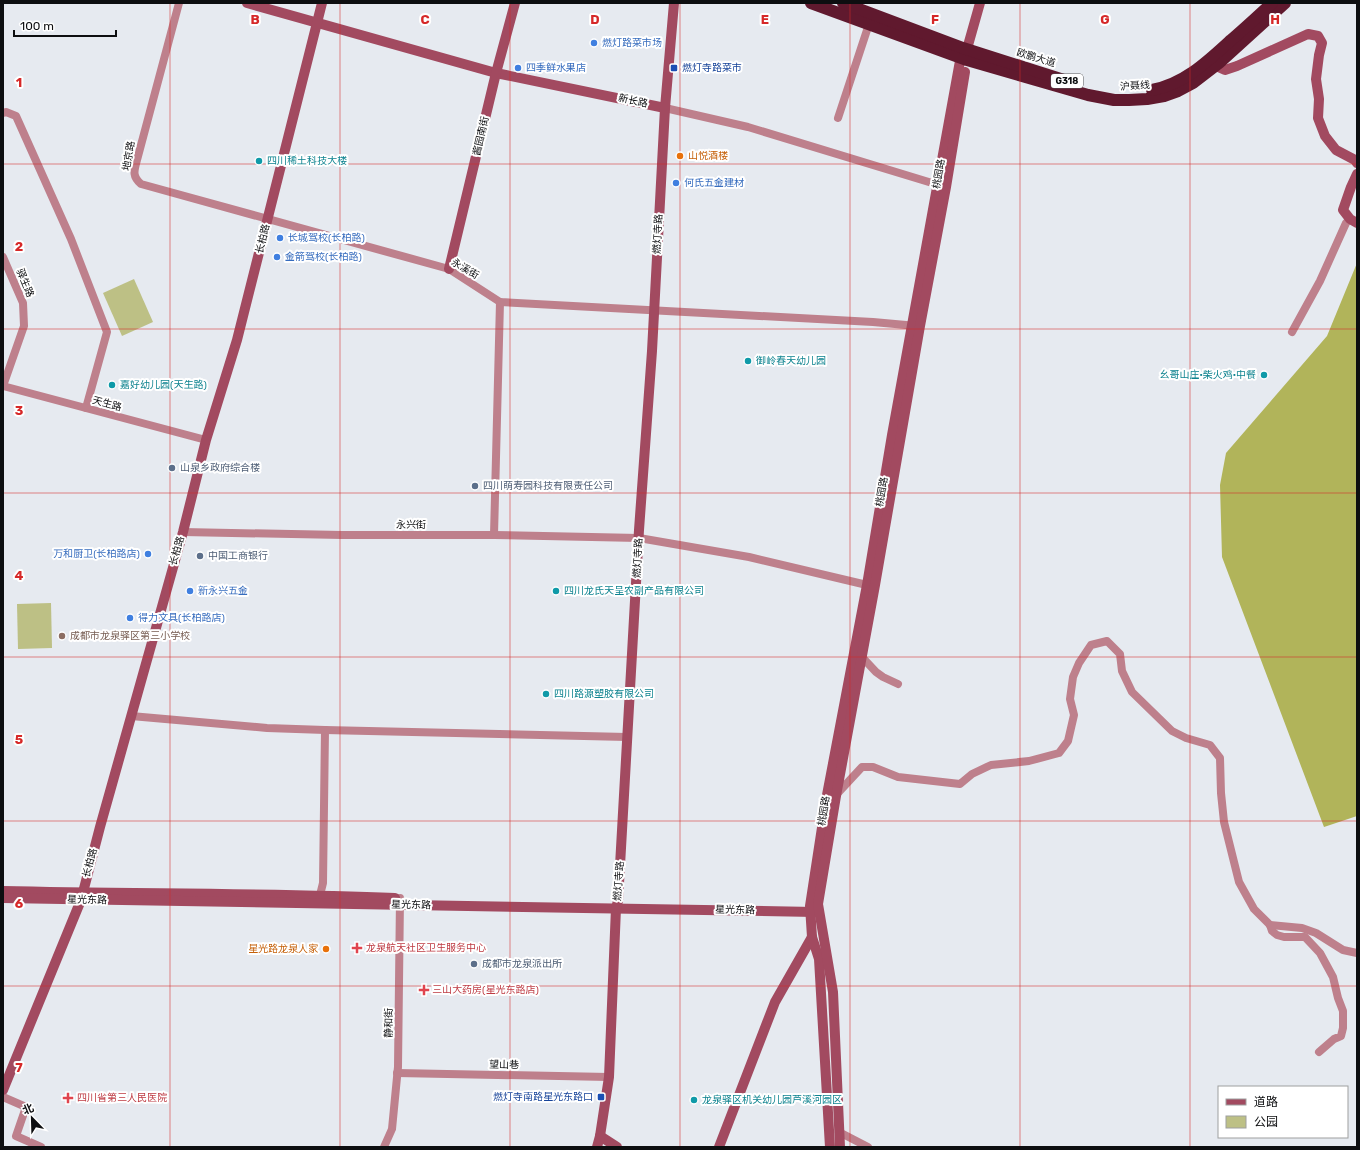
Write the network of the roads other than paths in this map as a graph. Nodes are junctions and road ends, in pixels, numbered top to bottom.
1 (179, 3) edge
2 (247, 3) edge
3 (322, 3) edge
4 (515, 3) edge
5 (674, 3) edge
6 (811, 3) edge
7 (842, 3) edge
8 (980, 3) edge
9 (1272, 3) edge
10 (1285, 3) edge
11 (317, 22) junction
12 (869, 24) junction
13 (965, 53) junction
14 (1216, 66) junction
15 (496, 72) junction
16 (665, 108) junction
17 (3, 113) edge
18 (838, 118) dead end
19 (1357, 163) edge
20 (1357, 174) edge
21 (942, 186) junction
22 (268, 220) junction
23 (1353, 221) edge
24 (3, 257) edge
25 (449, 269) junction
26 (500, 302) junction
27 (654, 311) junction
28 (916, 326) junction
29 (1292, 332) dead end
30 (3, 386) edge
31 (86, 408) junction
32 (206, 440) junction
33 (183, 532) junction
34 (494, 535) junction
35 (639, 538) junction
36 (871, 585) junction
37 (861, 656) junction
38 (898, 684) dead end
39 (131, 716) junction
40 (325, 730) junction
41 (627, 737) junction
42 (836, 796) junction
43 (3, 890) edge
44 (320, 895) junction
45 (81, 896) junction
46 (3, 898) edge
47 (400, 901) junction
48 (617, 904) junction
49 (814, 909) junction
50 (1270, 925) junction
51 (812, 938) junction
52 (1357, 953) edge
53 (1319, 1052) dead end
54 (397, 1073) junction
55 (609, 1077) junction
56 (3, 1090) edge
57 (3, 1097) edge
58 (839, 1132) junction
59 (600, 1136) junction
60 (41, 1147) edge
61 (384, 1147) edge
62 (597, 1147) edge
63 (617, 1147) edge
64 (719, 1147) edge
65 (830, 1147) edge
66 (840, 1147) edge
67 (868, 1147) edge

1 - 22 street, 地京路
2 - 11 street, 新长路
3 - 11 street, 长柏路
4 - 15 street, 酱园南街
5 - 16 street, 燃灯寺路
6 - 12 highway, 欧鹏大道 / G318
7 - 13 highway, 欧鹏大道 / G318
8 - 13 street, 桃园路
9 - 13 highway, 欧鹏大道 / G318
10 - 14 highway, 沪聂线 / G318
11 - 15 street, 新长路
11 - 22 street, 长柏路
12 - 13 highway, 欧鹏大道 / G318
12 - 18 street
13 - 14 highway, 沪聂线 / G318
13 - 21 street, 桃园路
14 - 19 street
15 - 16 street, 新长路
15 - 25 street, 酱园南街
16 - 21 street, 新长路
16 - 27 street, 燃灯寺路
17 - 31 street
20 - 23 street
21 - 28 street, 桃园路
22 - 25 street, 永溪街
22 - 32 street, 长柏路
23 - 29 street
24 - 30 street, 驿生路
25 - 26 street, 永溪街
26 - 27 street, 永溪街
26 - 34 street
27 - 28 street, 永溪街
27 - 35 street, 燃灯寺路
28 - 36 street, 桃园路
30 - 31 street, 天生路
31 - 32 street, 天生路
32 - 33 street, 长柏路
33 - 34 street, 永兴街
33 - 39 street, 长柏路
34 - 35 street, 永兴街
35 - 36 street, 永兴街
35 - 41 street, 燃灯寺路
36 - 37 street
36 - 49 street, 桃园路
37 - 38 street
37 - 42 street
39 - 40 street
39 - 45 street, 长柏路
40 - 41 street
40 - 44 street
41 - 48 street, 燃灯寺路
42 - 49 street
42 - 50 street
43 - 45 street, 星光东路
44 - 45 street, 星光东路
44 - 47 street, 星光东路
45 - 46 street, 星光东路
45 - 47 street, 星光东路
45 - 56 street, 长柏路
47 - 48 street, 星光东路
47 - 54 street, 静和街
48 - 49 street, 星光东路
48 - 55 street, 燃灯寺路
49 - 51 street, 桃园路
49 - 58 street
50 - 52 street
50 - 53 street
51 - 64 street
51 - 65 street, 桃园路
54 - 55 street, 望山巷
54 - 61 street, 静和街
55 - 59 street, 燃灯寺路
57 - 60 street
58 - 66 street
58 - 67 street
59 - 62 street, 燃灯寺路
59 - 63 street

